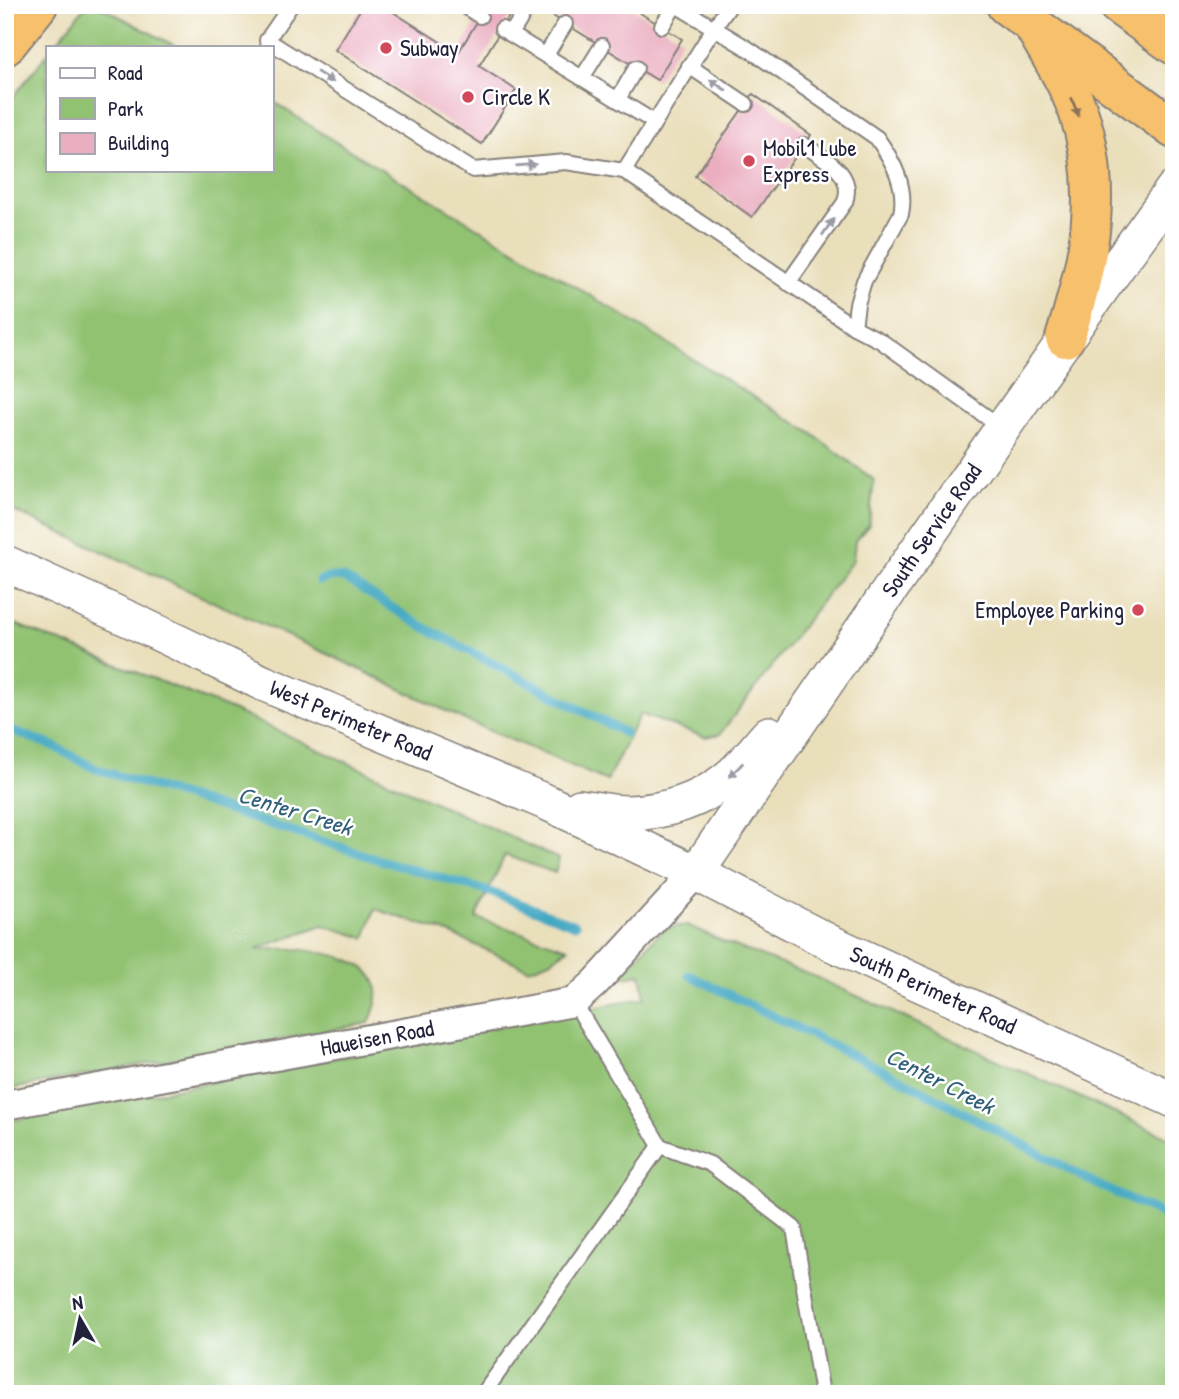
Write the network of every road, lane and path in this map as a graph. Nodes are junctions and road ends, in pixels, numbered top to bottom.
1 (38, 5) edge
2 (291, 5) edge
3 (529, 5) edge
4 (676, 5) edge
5 (730, 5) edge
6 (1118, 5) edge
7 (1020, 15) edge
8 (565, 24) dead end
9 (662, 26) dead end
10 (713, 28) junction
11 (1174, 45) edge
12 (5, 46) edge
13 (602, 47) dead end
14 (546, 55) junction
15 (690, 66) junction
16 (636, 68) dead end
17 (582, 78) junction
18 (618, 99) junction
19 (746, 104) dead end
20 (654, 122) junction
21 (1174, 129) edge
22 (804, 145) dead end
23 (624, 171) junction
24 (1174, 188) edge
25 (788, 283) junction
26 (854, 327) junction
27 (1065, 338) junction
28 (1002, 428) junction
29 (5, 563) edge
30 (848, 648) junction
31 (548, 803) junction
32 (696, 873) junction
33 (574, 1002) junction
34 (1174, 1100) edge
35 (5, 1105) edge
36 (660, 1146) junction
37 (483, 1394) edge
38 (822, 1394) edge

1 - 12 highway
2 -> 23 lane
3 - 14 lane
4 - 9 lane
4 - 10 lane
5 - 10 lane
6 - 11 highway
7 - 21 highway
7 -> 27 highway
8 - 14 lane
10 - 15 lane
10 - 26 lane
13 - 17 lane
14 - 17 lane
19 -> 15 lane
15 - 20 lane
16 - 18 lane
17 - 18 lane
18 - 20 lane
20 - 23 lane
25 -> 22 lane
23 - 25 lane
24 - 27 street, South Service Road
25 - 26 lane
26 - 28 lane
27 - 28 street, South Service Road
28 - 30 street, South Service Road
29 - 31 street, West Perimeter Road
30 -> 31 street
30 - 32 street, South Service Road
31 - 32 street, West Perimeter Road
32 - 33 street
32 - 34 street, South Perimeter Road
33 - 35 street, Haueisen Road
33 - 36 lane
36 - 37 lane
36 - 38 lane

